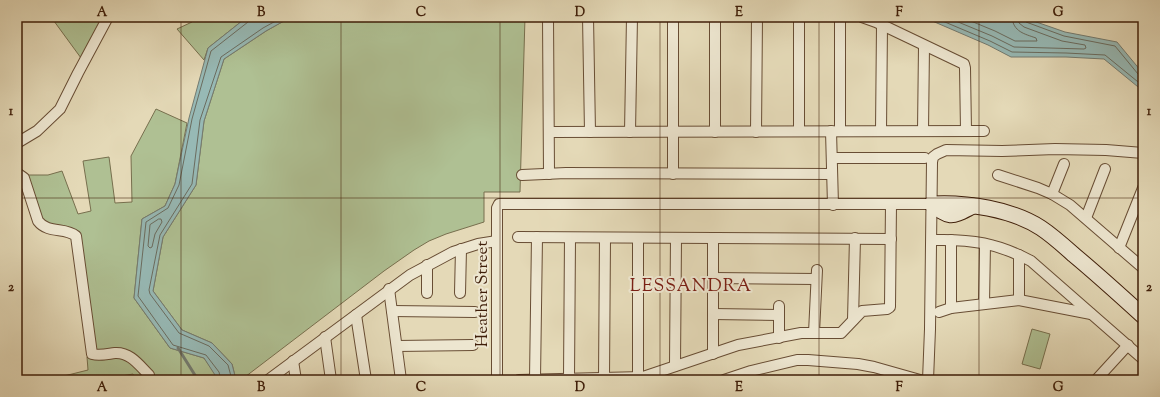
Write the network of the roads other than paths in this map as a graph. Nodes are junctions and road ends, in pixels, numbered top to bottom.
1 (108, 17) edge
2 (548, 17) edge
3 (588, 17) edge
4 (632, 17) edge
5 (673, 17) edge
6 (715, 17) edge
7 (757, 17) edge
8 (799, 17) edge
9 (840, 17) edge
10 (862, 17) edge
11 (882, 25) junction
12 (924, 46) junction
13 (799, 131) junction
14 (836, 131) junction
15 (882, 131) junction
16 (923, 131) junction
17 (966, 131) junction
18 (984, 131) dead end
19 (549, 132) junction
20 (590, 132) junction
21 (630, 132) junction
22 (673, 132) junction
23 (715, 132) junction
24 (756, 132) junction
25 (17, 143) edge
26 (1143, 153) edge
27 (832, 158) junction
28 (925, 158) dead end
29 (1064, 164) dead end
30 (1105, 169) dead end
31 (17, 173) edge
32 (549, 174) junction
33 (673, 174) junction
34 (832, 174) junction
35 (522, 175) dead end
36 (998, 175) dead end
37 (1143, 188) edge
38 (1052, 194) junction
39 (891, 204) junction
40 (932, 204) junction
41 (833, 205) junction
42 (1086, 218) junction
43 (518, 237) dead end
44 (537, 237) junction
45 (570, 238) junction
46 (605, 238) junction
47 (638, 238) junction
48 (676, 238) junction
49 (713, 238) junction
50 (855, 238) junction
51 (891, 239) junction
52 (934, 240) dead end
53 (951, 240) junction
54 (497, 241) junction
55 (985, 244) junction
56 (1119, 248) junction
57 (461, 249) junction
58 (1019, 255) junction
59 (427, 265) junction
60 (1143, 268) edge
61 (713, 278) junction
62 (389, 289) junction
63 (427, 293) dead end
64 (460, 293) dead end
65 (1018, 300) junction
66 (984, 304) junction
67 (950, 308) junction
68 (392, 311) junction
69 (475, 312) dead end
70 (940, 312) dead end
71 (356, 314) junction
72 (713, 314) junction
73 (1092, 314) junction
74 (1143, 316) edge
75 (853, 320) junction
76 (814, 333) junction
77 (325, 338) junction
78 (779, 338) junction
79 (473, 345) dead end
80 (1128, 345) junction
81 (397, 346) junction
82 (713, 354) junction
83 (1143, 359) edge
84 (293, 361) junction
85 (675, 366) junction
86 (149, 375) dead end
87 (638, 377) junction
88 (604, 378) junction
89 (535, 379) edge
90 (569, 379) junction
91 (268, 380) edge
92 (296, 380) edge
93 (331, 380) edge
94 (366, 380) edge
95 (401, 380) edge
96 (497, 380) edge
97 (519, 380) edge
98 (724, 380) edge
99 (920, 380) edge
100 (928, 380) edge
101 (1096, 380) edge

1 - 25 street
2 - 19 street
3 - 20 street
4 - 21 street
5 - 22 street
6 - 23 street
7 - 24 street
8 - 13 street
9 - 14 street
10 - 11 street
11 - 12 street
11 - 15 street
12 - 16 street
12 - 17 street
13 - 14 street
13 - 24 street
14 - 15 street
14 - 27 street
15 - 16 street
16 - 17 street
17 - 18 street
19 - 20 street
19 - 32 street
20 - 21 street
21 - 22 street
22 - 23 street
22 - 33 street
23 - 24 street
26 - 40 street
27 - 28 street
27 - 34 street
29 - 38 street
30 - 42 street
31 - 86 street
32 - 33 street
32 - 35 street
33 - 34 street
34 - 41 street
36 - 38 street
37 - 56 street
38 - 42 street
39 - 40 street
39 - 41 street
39 - 51 street
40 - 74 street
40 - 100 street
41 - 54 street, Heather Street
42 - 56 street
43 - 44 street
44 - 45 street
44 - 89 street
45 - 46 street
45 - 90 street
46 - 47 street
46 - 88 street
47 - 48 street
47 - 87 street
48 - 49 street
48 - 85 street
49 - 50 street
49 - 61 street
50 - 51 street
50 - 75 street
51 - 75 street
52 - 53 street
53 - 55 street
53 - 67 street
54 - 57 street
54 - 96 street, Heather Street
55 - 58 street
55 - 66 street
56 - 60 street
57 - 59 street
57 - 64 street
58 - 65 street
58 - 73 street
59 - 62 street
59 - 63 street
61 - 72 street
61 - 76 street
62 - 68 street
62 - 71 street
65 - 66 street
65 - 73 street
66 - 67 street
67 - 70 street
68 - 69 street
68 - 81 street
71 - 77 street
71 - 94 street
72 - 78 street
72 - 82 street
73 - 80 street
75 - 76 street
76 - 78 street
77 - 84 street
77 - 93 street
78 - 82 street
79 - 81 street
80 - 83 street
80 - 101 street
81 - 95 street
82 - 85 street
84 - 91 street
84 - 92 street
85 - 87 street
87 - 88 street
88 - 90 street
89 - 90 street
89 - 97 street
98 - 99 street

